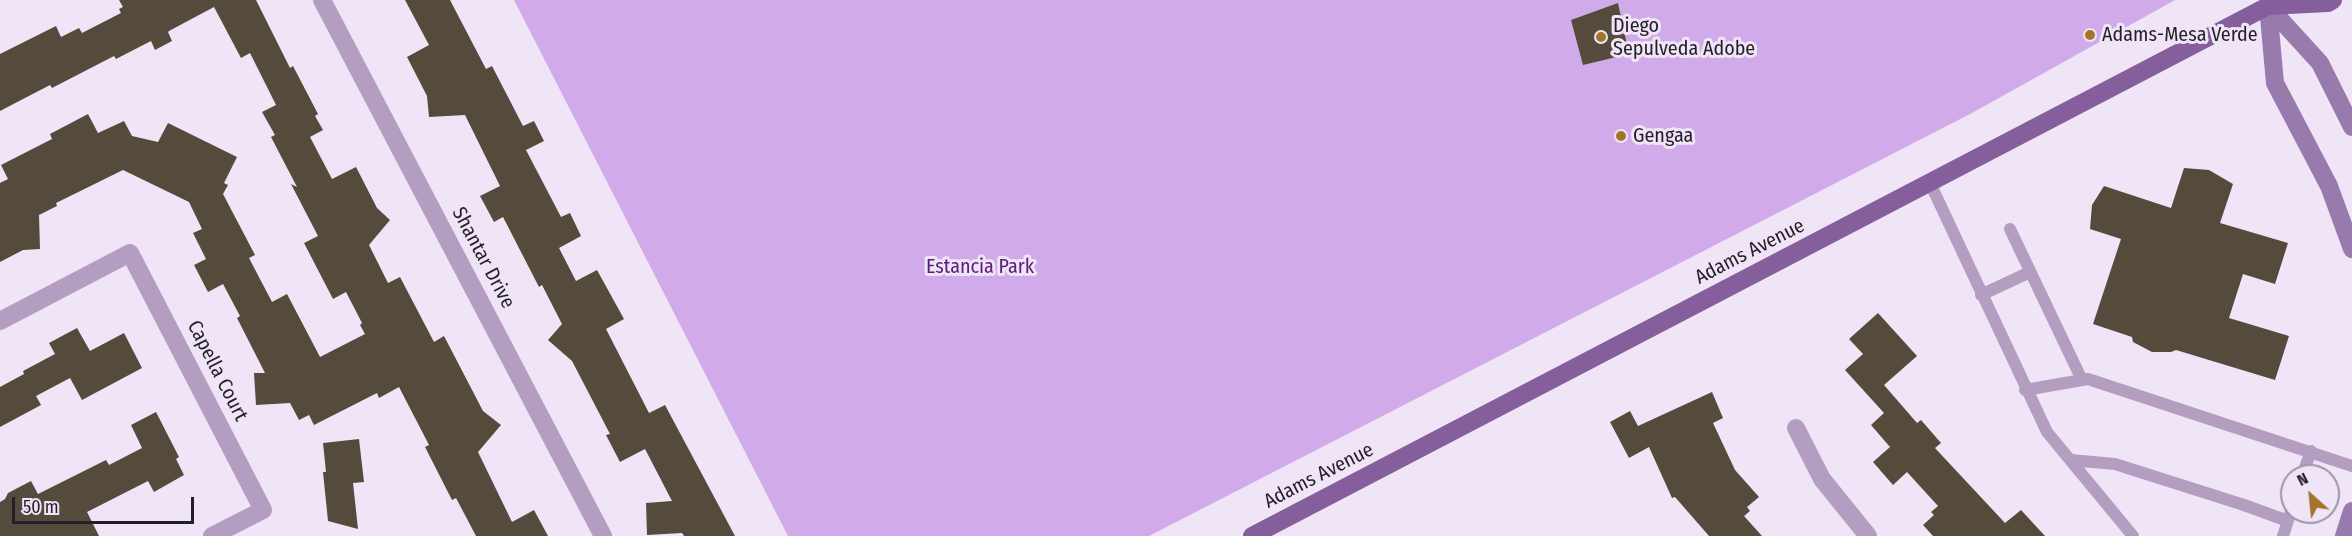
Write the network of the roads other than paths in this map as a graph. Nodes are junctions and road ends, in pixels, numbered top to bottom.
1 (322, 0) edge
2 (2333, 0) edge
3 (2272, 3) edge
4 (2352, 128) edge
5 (1930, 183) junction
6 (2010, 229) dead end
7 (2352, 249) edge
8 (2030, 272) junction
9 (1981, 295) junction
10 (0, 321) edge
11 (2082, 380) junction
12 (2025, 390) junction
13 (1796, 428) dead end
14 (2311, 451) junction
15 (2070, 460) junction
16 (2306, 464) edge
17 (2352, 466) edge
18 (2352, 511) edge
19 (2280, 518) edge
20 (212, 536) edge
21 (603, 536) edge
22 (1252, 536) edge
23 (1868, 536) edge
24 (2133, 536) edge
25 (2344, 536) edge

1 - 21 street, Shantar Drive
2 - 3 main road, Adams Avenue
3 - 4 main road
3 - 5 main road, Adams Avenue
3 - 7 main road
5 - 9 lane
5 - 22 main road, Adams Avenue
6 - 8 lane
8 - 9 lane
8 - 11 lane
9 - 12 lane
10 - 20 street, Capella Court
11 - 12 lane
11 - 14 lane
12 - 15 lane
13 - 23 street
14 - 16 lane
14 - 17 lane
15 - 19 lane
15 - 24 lane
18 - 25 main road

